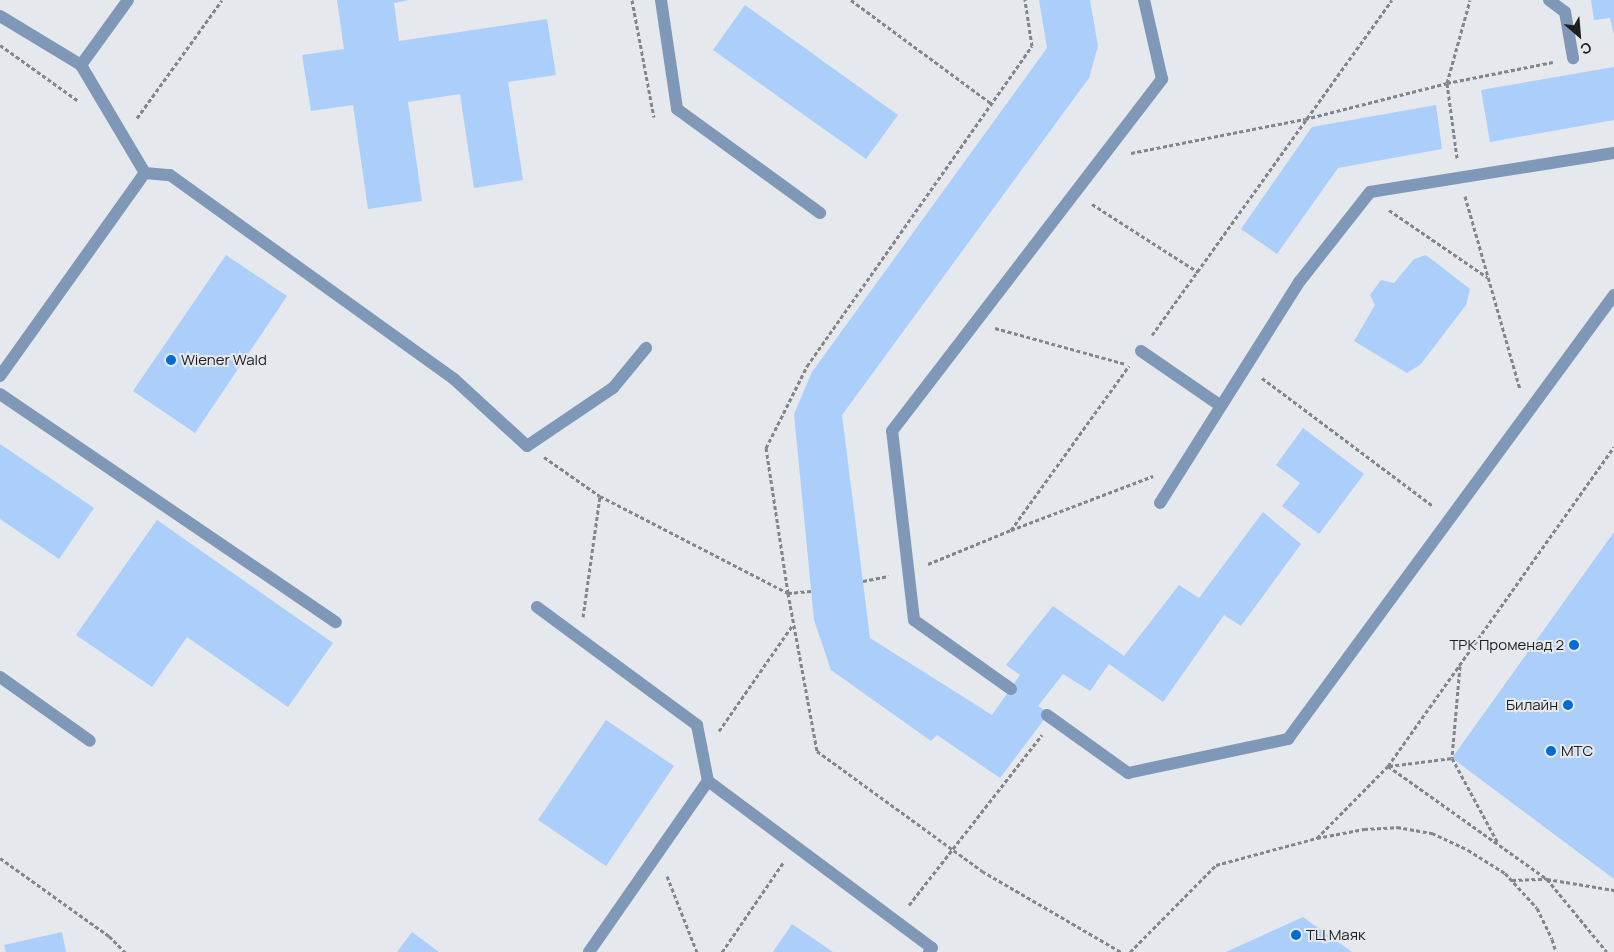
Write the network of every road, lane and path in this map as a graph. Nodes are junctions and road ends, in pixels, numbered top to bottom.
1 (128, 0) edge
2 (222, 0) edge
3 (632, 0) edge
4 (661, 0) edge
5 (852, 0) edge
6 (1025, 0) edge
7 (1144, 0) edge
8 (1392, 0) edge
9 (1470, 0) edge
10 (1548, 0) edge
11 (0, 16) edge
12 (0, 45) edge
13 (1573, 58) joint
14 (81, 65) junction
15 (1447, 83) junction
16 (80, 102) dead end
17 (992, 104) junction
18 (654, 117) dead end
19 (1305, 120) junction
20 (122, 138) junction
21 (1614, 153) edge
22 (1101, 158) junction
23 (145, 173) junction
24 (1460, 178) junction
25 (1075, 192) junction
26 (1368, 196) junction
27 (820, 213) dead end
28 (1198, 272) junction
29 (1488, 277) junction
30 (1614, 295) edge
31 (975, 323) junction
32 (646, 348) dead end
33 (1140, 351) joint
34 (1246, 366) junction
35 (0, 376) edge
36 (0, 394) edge
37 (1221, 406) junction
38 (1527, 414) junction
39 (527, 446) junction
40 (1614, 447) edge
41 (1185, 464) junction
42 (600, 496) junction
43 (1160, 504) dead end
44 (1450, 518) junction
45 (1011, 530) junction
46 (908, 572) junction
47 (863, 581) dead end
48 (811, 591) dead end
49 (788, 593) junction
50 (537, 607) dead end
51 (336, 622) dead end
52 (793, 625) junction
53 (580, 638) junction
54 (1460, 666) junction
55 (0, 677) edge
56 (1010, 688) dead end
57 (1050, 717) joint
58 (90, 741) dead end
59 (703, 754) junction
60 (1452, 758) junction
61 (1388, 766) junction
62 (708, 781) junction
63 (1317, 838) junction
64 (795, 846) junction
65 (1499, 846) junction
66 (952, 849) junction
67 (658, 853) junction
68 (0, 858) edge
69 (1546, 879) junction
70 (1511, 880) junction
71 (1614, 890) edge
72 (896, 921) junction
73 (125, 952) edge
74 (589, 952) edge
75 (697, 952) edge
76 (722, 952) edge
77 (929, 952) edge
78 (1121, 952) edge
79 (1130, 952) edge
80 (1556, 952) edge
81 (1607, 952) edge

1 - 14 lane
2 - 20 path
3 - 18 path
4 - 27 lane
5 - 17 path
6 - 17 path
7 - 22 lane
8 - 19 path
9 - 15 path
10 - 13 lane
11 - 14 lane
12 - 16 path
13 - 15 path
14 - 20 lane
15 - 19 path
15 - 24 path
17 - 49 path
19 - 22 path
19 - 28 path
20 - 23 lane
21 - 24 lane
22 - 25 lane
23 - 35 lane
23 - 39 lane
24 - 26 lane
24 - 29 path
25 - 28 path
25 - 31 lane
26 - 29 path
26 - 34 lane
28 - 33 path
29 - 38 path
30 - 38 lane
31 - 45 path
31 - 46 lane
32 - 39 lane
33 - 37 lane
34 - 37 lane
34 - 44 path
36 - 51 lane
37 - 41 lane
38 - 44 lane
39 - 42 path
40 - 54 path
41 - 43 lane
41 - 45 path
42 - 49 path
42 - 53 path
44 - 57 lane
45 - 46 path
46 - 47 path
46 - 56 lane
48 - 49 path
49 - 52 path
50 - 53 lane
52 - 59 path
52 - 66 path
53 - 59 lane
54 - 60 path
54 - 61 path
55 - 58 lane
57 - 66 path
59 - 62 lane
60 - 61 path
60 - 65 path
61 - 63 path
61 - 65 path
62 - 64 lane
62 - 67 lane
63 - 70 path
63 - 79 path
64 - 72 lane
64 - 76 path
65 - 69 path
66 - 72 path
66 - 78 path
67 - 74 lane
67 - 75 path
68 - 73 path
69 - 70 path
69 - 71 path
69 - 81 path
70 - 80 path
72 - 77 lane

